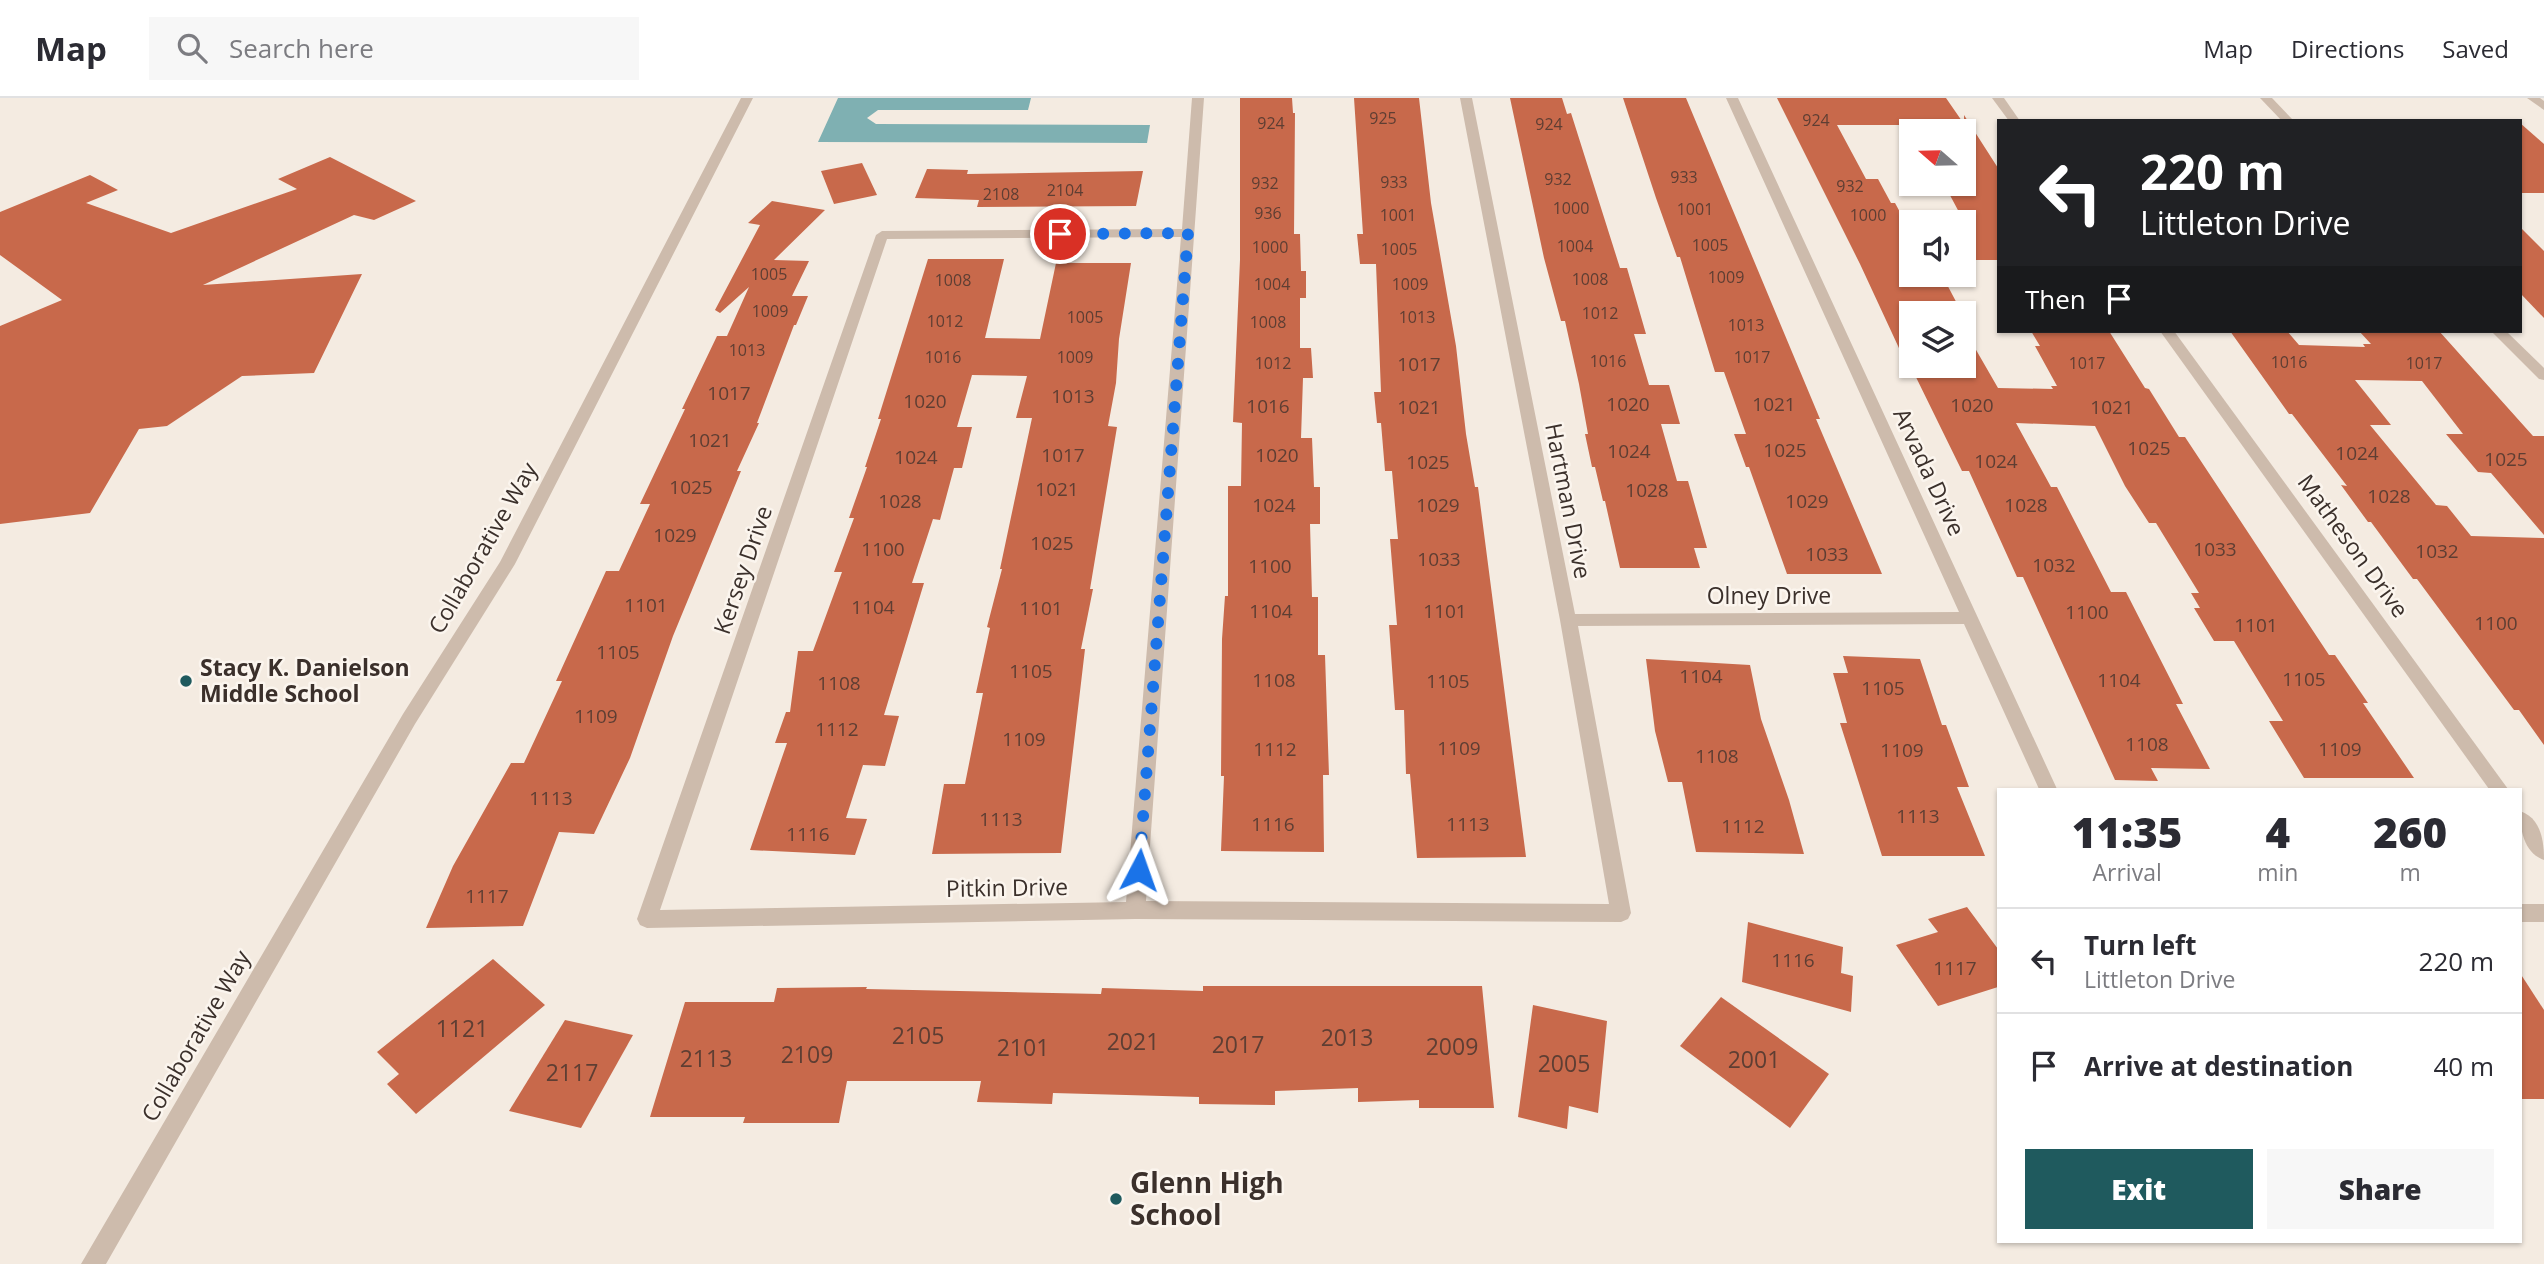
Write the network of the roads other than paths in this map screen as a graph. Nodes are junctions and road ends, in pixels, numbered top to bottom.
1 (747, 98) edge
2 (1198, 98) edge
3 (1466, 98) edge
4 (1732, 98) edge
5 (1998, 98) edge
6 (2266, 98) edge
7 (2533, 98) edge
8 (2544, 107) edge
9 (2014, 119) edge
10 (2286, 119) edge
11 (1188, 233) junction
12 (2168, 333) edge
13 (2500, 333) edge
14 (2544, 376) edge
15 (1970, 618) junction
16 (1568, 620) junction
17 (2048, 788) edge
18 (2498, 788) edge
19 (2522, 821) edge
20 (2544, 852) edge
21 (1136, 910) junction
22 (1620, 913) joint
23 (2522, 913) edge
24 (2544, 913) edge
25 (647, 919) joint
26 (93, 1264) edge

1 - 26 street, Collaborative Way
2 - 11 street
3 - 16 street, Hartman Drive
4 - 15 street, Arvada Drive
5 - 9 street
6 - 10 street
7 - 8 street
11 - 21 street
11 - 25 street, Kersey Drive
12 - 18 street, Matheson Drive
13 - 14 street
15 - 16 street, Olney Drive
15 - 17 street, Arvada Drive
16 - 22 street, Hartman Drive
19 - 20 street
21 - 22 street, Pitkin Drive
21 - 25 street, Pitkin Drive
23 - 24 street

